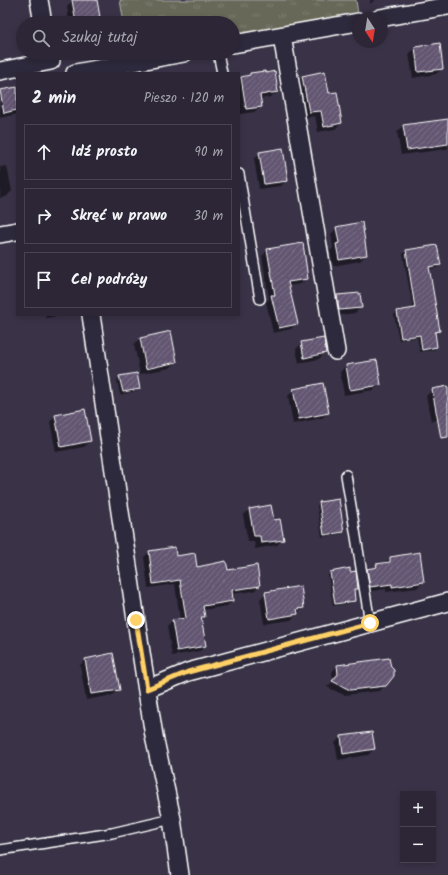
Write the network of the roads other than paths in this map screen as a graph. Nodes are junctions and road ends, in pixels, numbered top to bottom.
1 (39, 0) edge
2 (446, 4) edge
3 (42, 16) edge
4 (388, 16) edge
5 (352, 23) edge
6 (282, 36) junction
7 (240, 43) edge
8 (146, 60) edge
9 (219, 60) edge
10 (51, 62) edge
11 (0, 71) edge
12 (80, 72) edge
13 (222, 72) edge
14 (240, 180) edge
15 (16, 231) edge
16 (0, 234) edge
17 (260, 299) dead end
18 (91, 316) edge
19 (336, 351) dead end
20 (346, 475) dead end
21 (448, 602) edge
22 (370, 623) junction
23 (147, 689) junction
24 (172, 819) junction
25 (0, 850) edge
26 (180, 875) edge

1 - 3 street
2 - 4 street
5 - 6 street
6 - 7 street
6 - 19 street
8 - 12 street
9 - 13 lane
10 - 11 street
14 - 17 lane
15 - 16 street
18 - 23 street
20 - 22 lane
21 - 22 street
22 - 23 street
23 - 24 street
24 - 25 lane
24 - 26 street

